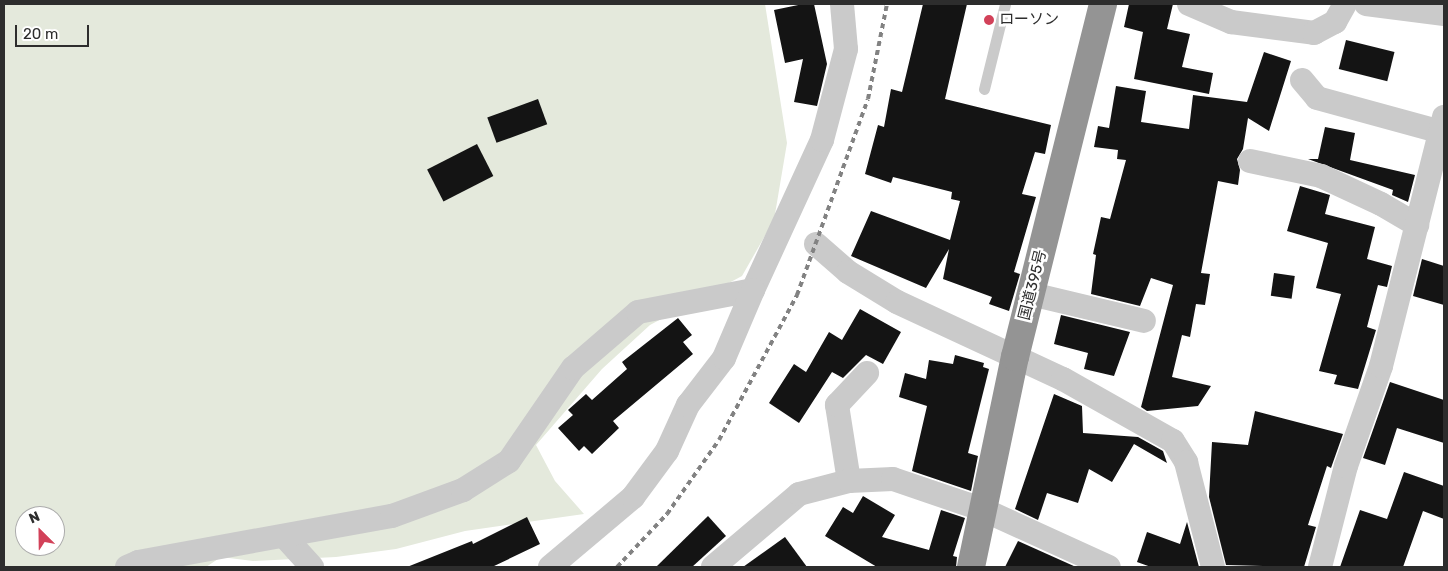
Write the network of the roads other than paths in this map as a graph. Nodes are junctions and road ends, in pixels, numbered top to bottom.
1 (842, 4) edge
2 (1004, 4) edge
3 (1103, 4) edge
4 (1189, 4) edge
5 (1346, 4) edge
6 (1366, 4) edge
7 (1444, 14) edge
8 (1302, 80) dead end
9 (984, 89) dead end
10 (1442, 124) edge
11 (1250, 161) dead end
12 (1417, 225) junction
13 (816, 244) dead end
14 (753, 290) junction
15 (1031, 294) junction
16 (1144, 322) dead end
17 (1015, 357) junction
18 (867, 373) dead end
19 (849, 481) junction
20 (984, 510) junction
21 (284, 536) junction
22 (127, 567) edge
23 (312, 567) edge
24 (550, 567) edge
25 (713, 567) edge
26 (971, 567) edge
27 (1108, 567) edge
28 (1214, 567) edge
29 (1320, 567) edge

1 - 14 street
2 - 9 lane
3 - 15 highway, 国道395号
4 - 5 street
6 - 7 street
8 - 10 street
10 - 12 street
11 - 12 street
12 - 29 street
13 - 17 street
14 - 21 street
14 - 24 street
15 - 16 street
15 - 17 highway, 国道395号
17 - 20 highway, 国道395号
17 - 28 street
18 - 19 street
19 - 20 street
19 - 25 street
20 - 26 highway, 国道395号
20 - 27 street
21 - 22 street
21 - 23 street

